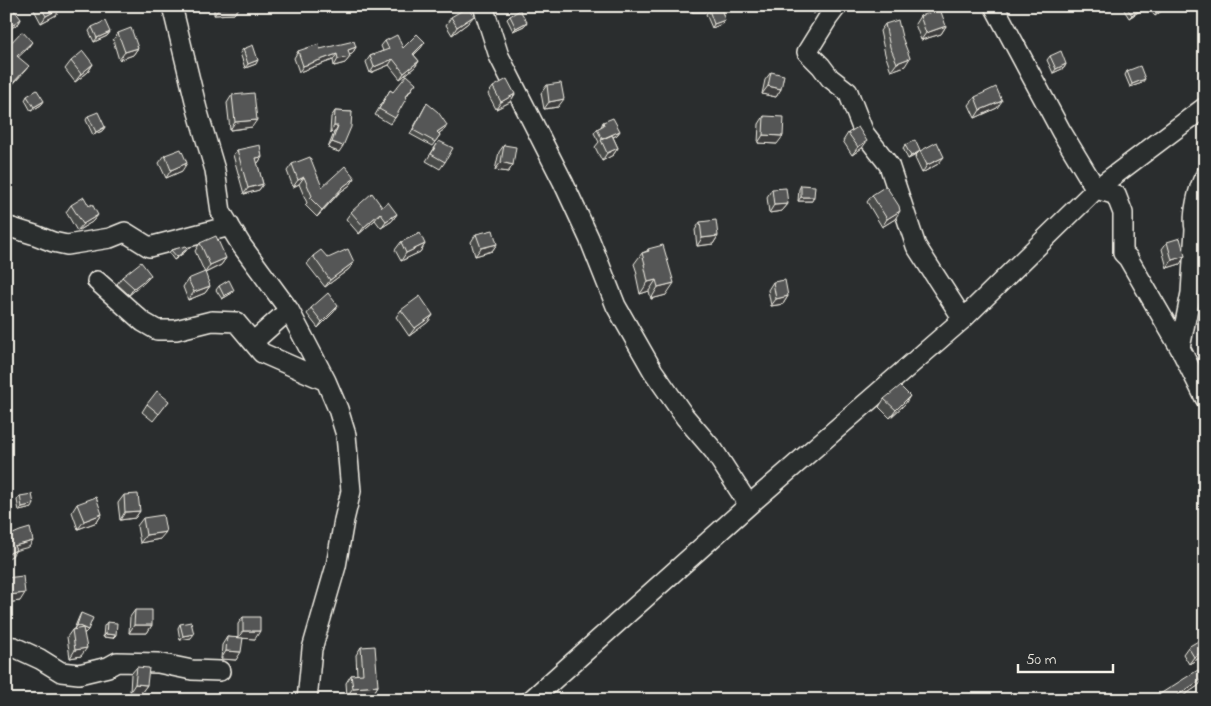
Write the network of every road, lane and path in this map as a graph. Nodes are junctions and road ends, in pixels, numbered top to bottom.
1 (172, 6) edge
2 (483, 6) edge
3 (837, 6) edge
4 (994, 6) edge
5 (1205, 106) edge
6 (1205, 176) edge
7 (1096, 189) junction
8 (6, 226) edge
9 (230, 226) junction
10 (97, 281) dead end
11 (289, 310) junction
12 (963, 319) junction
13 (253, 342) junction
14 (1180, 348) junction
15 (326, 381) junction
16 (1205, 398) edge
17 (749, 505) junction
18 (6, 646) edge
19 (220, 671) dead end
20 (307, 700) edge
21 (531, 700) edge

1 - 9 street
2 - 17 street
3 - 12 street
4 - 7 street
5 - 7 street
6 - 14 street
7 - 12 street
7 - 14 street
8 - 9 street
9 - 11 street
10 - 13 street
11 - 13 street
11 - 15 street
12 - 17 street
13 - 15 street
14 - 16 street
15 - 20 street
17 - 21 street
18 - 19 street

